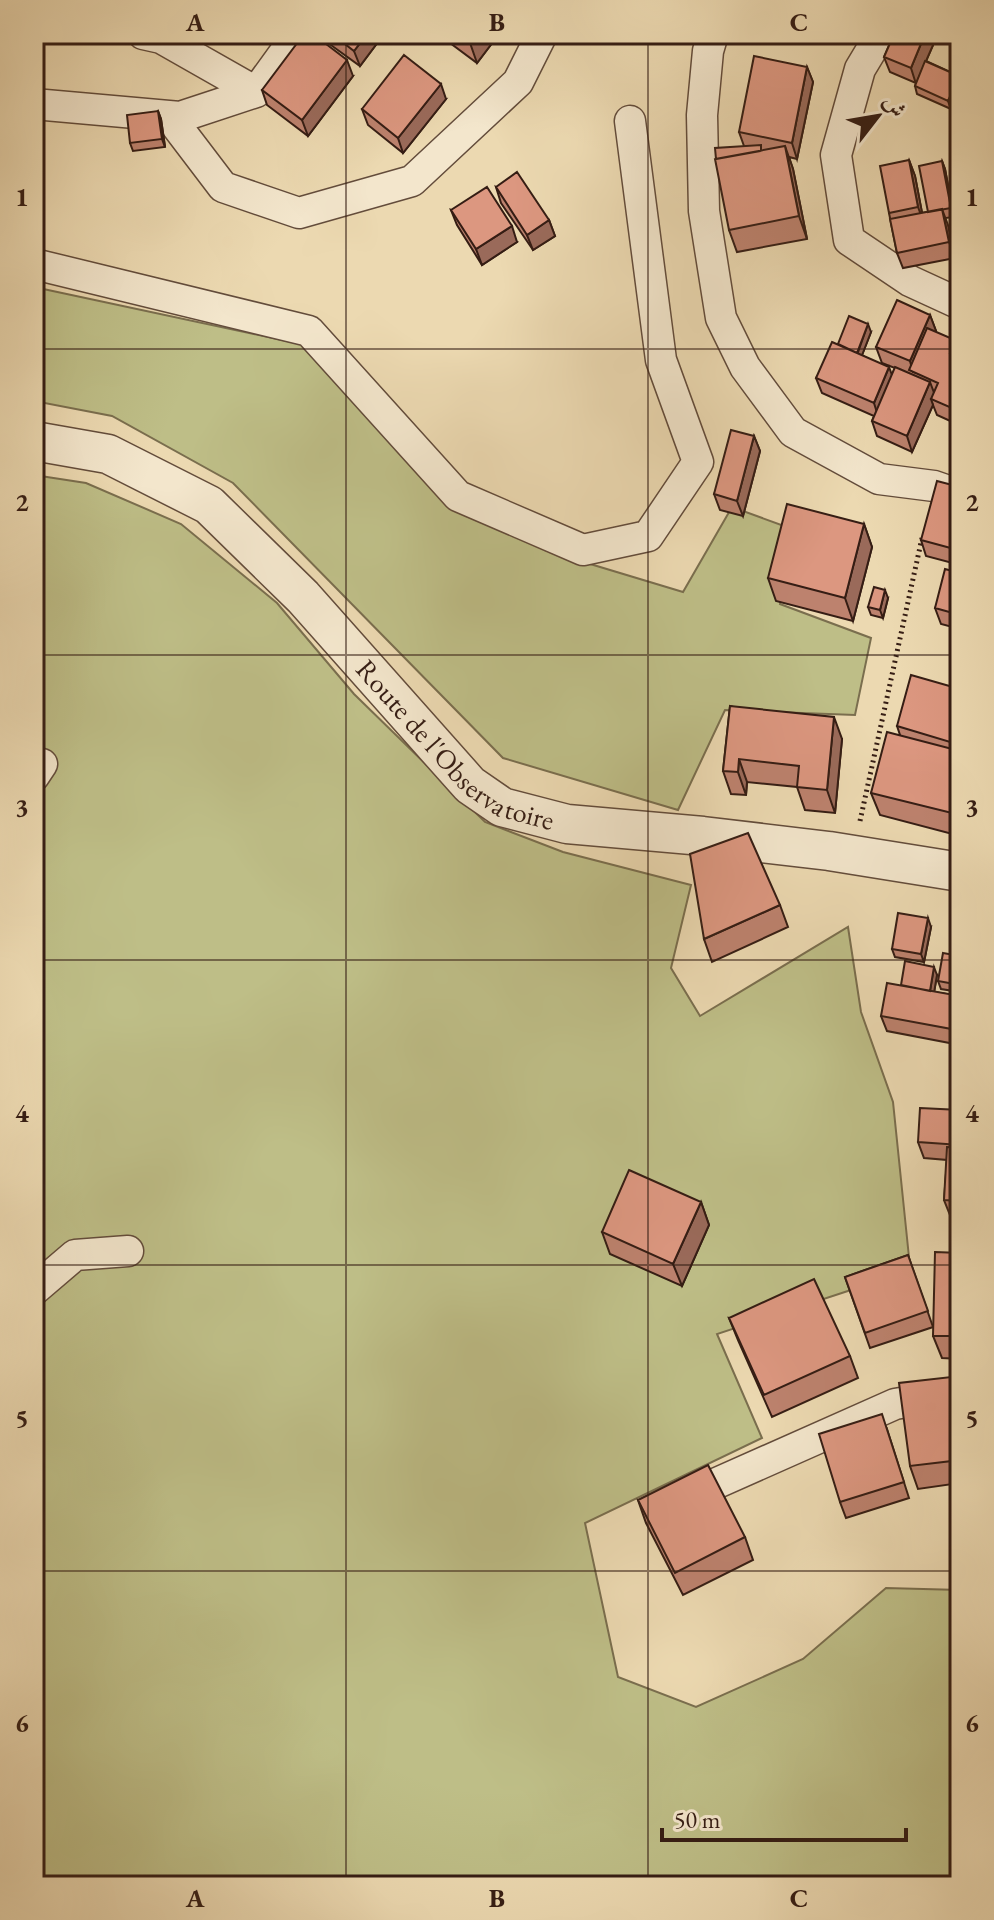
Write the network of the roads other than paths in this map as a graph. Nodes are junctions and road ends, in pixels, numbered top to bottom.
1 (143, 34) edge
2 (298, 34) edge
3 (542, 34) edge
4 (713, 34) edge
5 (881, 34) edge
6 (256, 92) junction
7 (34, 104) edge
8 (169, 116) junction
9 (630, 121) dead end
10 (34, 264) edge
11 (960, 304) edge
12 (34, 441) edge
13 (947, 490) edge
14 (960, 872) edge
15 (128, 1251) dead end
16 (34, 1290) edge
17 (960, 1393) edge
18 (650, 1513) edge

1 - 6 street
2 - 6 street
3 - 8 street
4 - 13 street
5 - 11 street
6 - 8 street
7 - 8 street
9 - 10 street
12 - 14 street, Route de l'Observatoire
15 - 16 street
17 - 18 street

